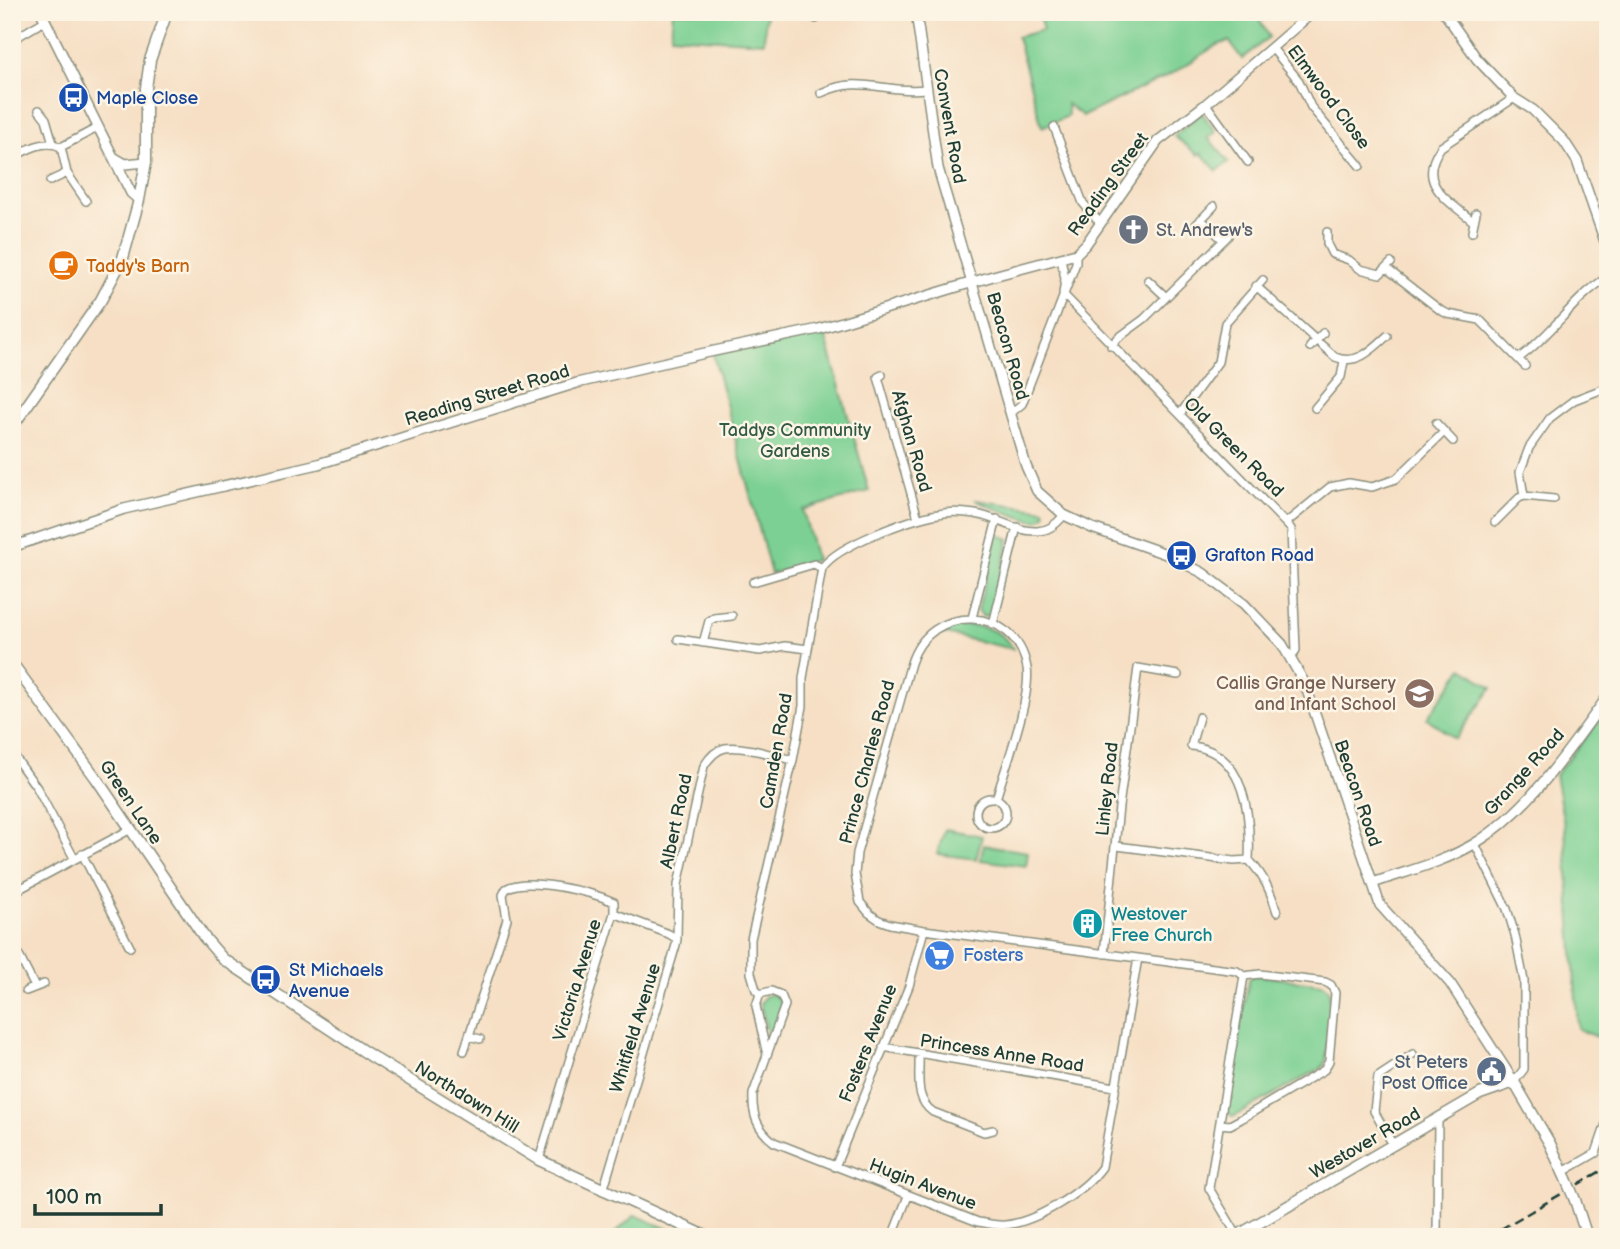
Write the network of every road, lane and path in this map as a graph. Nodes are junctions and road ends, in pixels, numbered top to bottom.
1 (41, 12) edge
2 (167, 12) edge
3 (916, 12) edge
4 (1313, 12) edge
5 (1444, 12) edge
6 (46, 23) junction
7 (12, 40) edge
8 (1272, 48) junction
9 (925, 89) junction
10 (821, 93) dead end
11 (1514, 98) junction
12 (1206, 104) junction
13 (39, 110) dead end
14 (1054, 127) dead end
15 (97, 128) junction
16 (49, 144) junction
17 (61, 147) junction
18 (112, 155) junction
19 (12, 158) edge
20 (146, 162) junction
21 (1248, 162) dead end
22 (1360, 166) dead end
23 (67, 173) junction
24 (50, 181) dead end
25 (139, 200) junction
26 (86, 201) dead end
27 (1214, 206) dead end
28 (1476, 213) dead end
29 (1201, 219) junction
30 (1474, 222) junction
31 (1100, 223) junction
32 (1194, 227) dead end
33 (1327, 232) dead end
34 (1472, 232) dead end
35 (1608, 250) edge
36 (1076, 254) junction
37 (1061, 258) junction
38 (1608, 277) edge
39 (1263, 279) dead end
40 (1147, 280) dead end
41 (974, 283) junction
42 (1256, 286) junction
43 (1063, 294) junction
44 (1166, 297) junction
45 (1322, 333) dead end
46 (1316, 340) junction
47 (1111, 346) junction
48 (1310, 347) dead end
49 (1388, 348) dead end
50 (1518, 358) junction
51 (1344, 361) junction
52 (1525, 366) dead end
53 (882, 375) dead end
54 (1608, 387) edge
55 (1329, 409) dead end
56 (1011, 413) junction
57 (1180, 414) junction
58 (1436, 424) dead end
59 (12, 428) edge
60 (1444, 432) junction
61 (1453, 441) dead end
62 (1524, 496) junction
63 (1554, 498) dead end
64 (1064, 516) junction
65 (918, 518) junction
66 (997, 519) junction
67 (1501, 519) dead end
68 (1287, 522) junction
69 (1017, 527) junction
70 (12, 547) edge
71 (822, 568) junction
72 (752, 582) dead end
73 (732, 617) dead end
74 (972, 618) junction
75 (993, 624) junction
76 (678, 639) dead end
77 (703, 643) junction
78 (808, 649) junction
79 (1291, 658) junction
80 (12, 663) edge
81 (1178, 676) dead end
82 (1608, 696) edge
83 (1199, 717) dead end
84 (12, 753) edge
85 (793, 760) junction
86 (996, 799) junction
87 (131, 829) junction
88 (1475, 844) junction
89 (1117, 845) junction
90 (82, 854) junction
91 (74, 858) junction
92 (1250, 860) junction
93 (1373, 883) junction
94 (12, 893) edge
95 (1277, 912) dead end
96 (614, 913) junction
97 (924, 930) junction
98 (677, 939) junction
99 (12, 942) edge
100 (130, 947) dead end
101 (1104, 954) junction
102 (1138, 958) junction
103 (223, 959) joint
104 (1244, 976) junction
105 (44, 984) dead end
106 (35, 987) junction
107 (26, 991) dead end
108 (760, 994) junction
109 (470, 1036) junction
110 (480, 1039) dead end
111 (883, 1048) junction
112 (464, 1051) dead end
113 (1413, 1054) dead end
114 (767, 1055) junction
115 (919, 1055) junction
116 (1514, 1082) junction
117 (1115, 1087) junction
118 (1608, 1118) edge
119 (1438, 1119) junction
120 (1220, 1124) junction
121 (993, 1130) dead end
122 (1392, 1144) junction
123 (539, 1160) junction
124 (835, 1167) junction
125 (1564, 1176) junction
126 (603, 1191) junction
127 (908, 1196) junction
128 (1236, 1236) edge
129 (708, 1237) edge
130 (892, 1237) edge
131 (1437, 1237) edge
132 (1587, 1237) edge

1 - 6 street
2 - 20 main road
3 - 9 street, Convent Road
4 - 8 street, Reading Street
5 - 11 street
6 - 7 street
6 - 15 street
8 - 12 street, Reading Street
8 - 22 street, Elmwood Close
9 - 10 street
9 - 41 street, Convent Road
11 - 30 street
11 - 35 street
12 - 21 street
12 - 31 street, Reading Street
13 - 16 street
14 - 31 street
15 - 17 street
15 - 18 street
16 - 17 street
16 - 19 street
17 - 23 street
18 - 20 street
18 - 25 street
20 - 25 main road
23 - 24 street
23 - 26 street
25 - 59 main road
27 - 29 street
28 - 30 street
29 - 32 street
29 - 44 street
30 - 34 street
31 - 36 street, Reading Street
33 - 50 street
36 - 37 street, Reading Street
36 - 43 street
37 - 41 street, Reading Street
37 - 43 street
38 - 50 street
39 - 42 street
40 - 44 street
41 - 56 street, Beacon Road
41 - 70 street, Reading Street Road
42 - 46 street
42 - 57 street
43 - 47 street, Old Green Road
43 - 56 street
44 - 47 street
45 - 46 street
46 - 48 street
46 - 51 street
47 - 57 street, Old Green Road
49 - 51 street
50 - 52 street
51 - 55 street
53 - 65 street, Afghan Road
54 - 62 street
56 - 64 street, Beacon Road
57 - 68 street, Old Green Road
58 - 60 street
60 - 61 street
60 - 68 street
62 - 63 street
62 - 67 street
64 - 69 street
64 - 79 street, Beacon Road
65 - 66 street
65 - 71 street
66 - 69 street
66 - 74 street
68 - 79 street, Old Green Road
69 - 75 street
71 - 72 street
71 - 78 street, Camden Road
73 - 77 street
74 - 75 street, Prince Charles Road
74 - 97 street, Prince Charles Road
75 - 86 street, Prince Charles Road
76 - 77 street
77 - 78 street
78 - 85 street, Camden Road
79 - 93 street, Beacon Road
80 - 87 main road, Green Lane
81 - 89 street, Linley Road
82 - 88 street, Grange Road
83 - 92 street
84 - 91 street
85 - 98 street, Albert Road
85 - 108 street, Camden Road
86 - 86 street
87 - 90 street
87 - 103 main road, Green Lane
88 - 93 street, Grange Road
88 - 116 street
89 - 92 street
89 - 101 street, Linley Road
90 - 91 street
90 - 100 street
91 - 94 street
92 - 95 street
93 - 116 street, Beacon Road
96 - 98 street
96 - 109 street, Victoria Avenue
96 - 123 street, Victoria Avenue
97 - 101 street, Prince Charles Road
97 - 111 street, Fosters Avenue
98 - 126 street, Whitfield Avenue
99 - 106 street
101 - 102 street, Prince Charles Road
102 - 104 street, Prince Charles Road
102 - 117 street, Hugin Avenue
103 - 123 main road, Northdown Hill
104 - 120 street
104 - 120 street, Prince Charles Road
105 - 106 street
106 - 107 street
108 - 114 street
108 - 114 street, Hugin Avenue
109 - 110 street
109 - 112 street, Victoria Avenue
111 - 115 street, Princess Anne Road
111 - 124 street, Fosters Avenue
113 - 122 street
114 - 124 street, Hugin Avenue
115 - 117 street, Princess Anne Road
115 - 121 street
116 - 119 main road, Westover Road
116 - 125 main road, Beacon Road
117 - 127 street, Hugin Avenue
118 - 125 street
119 - 122 main road, Westover Road
119 - 131 street
120 - 128 street
122 - 128 main road, Westover Road
123 - 126 main road, Northdown Hill
124 - 127 street, Hugin Avenue
125 - 132 main road, Beacon Road, bridge
126 - 129 main road, Northdown Hill
127 - 130 street

